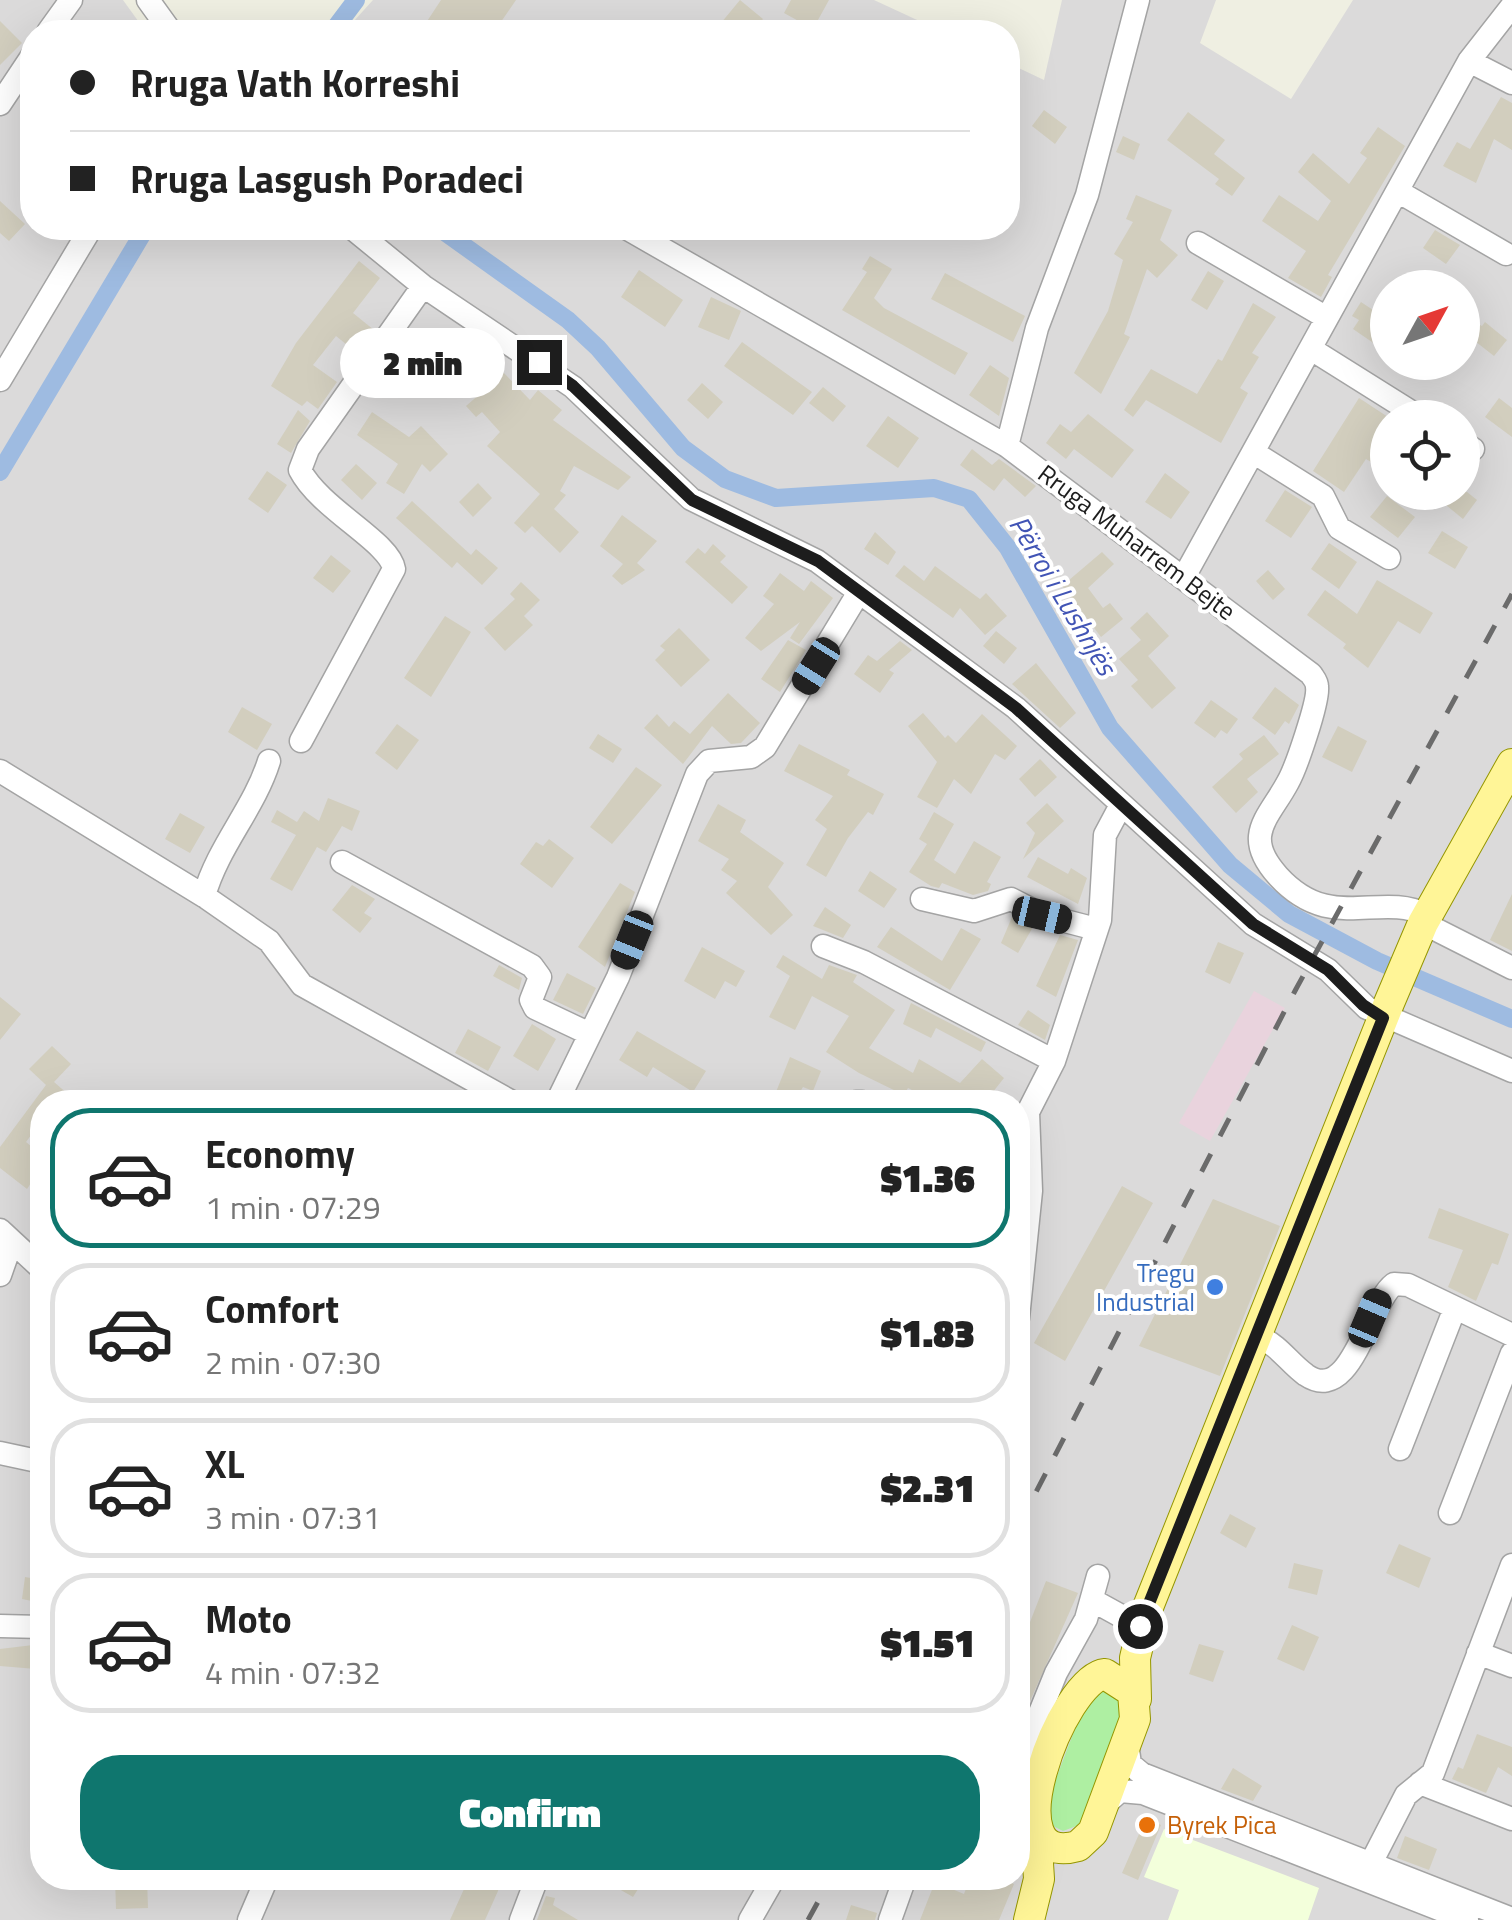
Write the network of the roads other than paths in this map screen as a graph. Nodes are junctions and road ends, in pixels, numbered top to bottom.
1 (1138, 0) edge
2 (1512, 6) edge
3 (1470, 60) junction
4 (20, 74) edge
5 (1512, 83) edge
6 (0, 104) edge
7 (1399, 192) junction
8 (84, 240) edge
9 (367, 240) edge
10 (647, 240) edge
11 (1198, 243) dead end
12 (1506, 254) dead end
13 (423, 286) junction
14 (1326, 318) junction
15 (1311, 349) junction
16 (0, 380) edge
17 (1392, 400) edge
18 (1007, 446) junction
19 (1253, 452) junction
20 (1389, 558) dead end
21 (1184, 577) junction
22 (858, 592) junction
23 (302, 741) dead end
24 (268, 760) dead end
25 (1512, 764) edge
26 (0, 771) edge
27 (1120, 805) junction
28 (342, 862) dead end
29 (204, 896) junction
30 (922, 900) dead end
31 (1422, 925) junction
32 (1096, 928) junction
33 (823, 946) dead end
34 (1512, 968) edge
35 (1386, 1011) junction
36 (590, 1034) junction
37 (1054, 1060) junction
38 (1512, 1070) edge
39 (490, 1090) edge
40 (563, 1090) edge
41 (1030, 1108) edge
42 (1030, 1181) edge
43 (1030, 1209) edge
44 (6, 1235) edge
45 (30, 1258) edge
46 (0, 1275) edge
47 (1454, 1308) junction
48 (1512, 1335) edge
49 (1258, 1336) junction
50 (1512, 1353) edge
51 (1400, 1449) dead end
52 (0, 1453) edge
53 (30, 1459) edge
54 (1450, 1513) dead end
55 (1512, 1566) edge
56 (1098, 1576) dead end
57 (1092, 1600) junction
58 (1141, 1621) junction
59 (0, 1626) edge
60 (30, 1627) edge
61 (1478, 1653) junction
62 (1512, 1666) edge
63 (1094, 1676) junction
64 (1136, 1699) junction
65 (1030, 1737) edge
66 (1127, 1744) junction
67 (1420, 1783) junction
68 (1102, 1807) junction
69 (1030, 1817) edge
70 (1512, 1819) edge
71 (1030, 1821) edge
72 (1030, 1826) edge
73 (1080, 1845) junction
74 (1371, 1863) junction
75 (262, 1890) edge
76 (533, 1890) edge
77 (767, 1890) edge
78 (901, 1890) edge
79 (1031, 1914) edge
80 (1512, 1919) edge
81 (249, 1920) edge
82 (520, 1920) edge
83 (750, 1920) edge
84 (890, 1920) edge
85 (1467, 1920) edge

1 - 18 street
2 - 3 street
3 - 5 street
3 - 7 street
4 - 6 street
7 - 12 street
7 - 14 street
8 - 16 street
9 - 13 street
10 - 18 street, Rruga Muharrem Bejte
11 - 14 street
13 - 22 street
13 - 23 street
14 - 15 street
15 - 17 street
15 - 19 street
18 - 21 street, Rruga Muharrem Bejte
19 - 20 street
19 - 21 street
21 - 31 street, Rruga Muharrem Bejte
22 - 27 street
22 - 36 street
24 - 29 street
25 - 31 main road
26 - 29 street
27 - 32 street
27 - 35 street
28 - 36 street
29 - 39 street
30 - 32 street
31 - 34 street
31 - 35 main road
32 - 37 street
33 - 37 street
35 - 38 street
35 - 49 main road
36 - 40 street
37 - 41 street
42 - 43 street
44 - 45 street
44 - 46 street
47 - 48 street
47 - 49 street
47 - 51 street
49 - 58 main road
50 - 54 street
52 - 53 street
55 - 61 street
56 - 57 street
57 - 58 street
57 - 65 street
58 - 63 main road
58 - 64 main road
59 - 60 street
61 - 62 street
61 - 67 street
63 - 64 main road
63 - 69 main road
64 - 66 main road
66 - 68 main road
66 - 74 street
67 - 70 street
67 - 74 street
68 - 73 main road
68 - 85 street
71 - 73 main road
72 - 79 main road
73 - 79 main road
74 - 80 street
75 - 81 street
76 - 82 street
77 - 83 street
78 - 84 street

